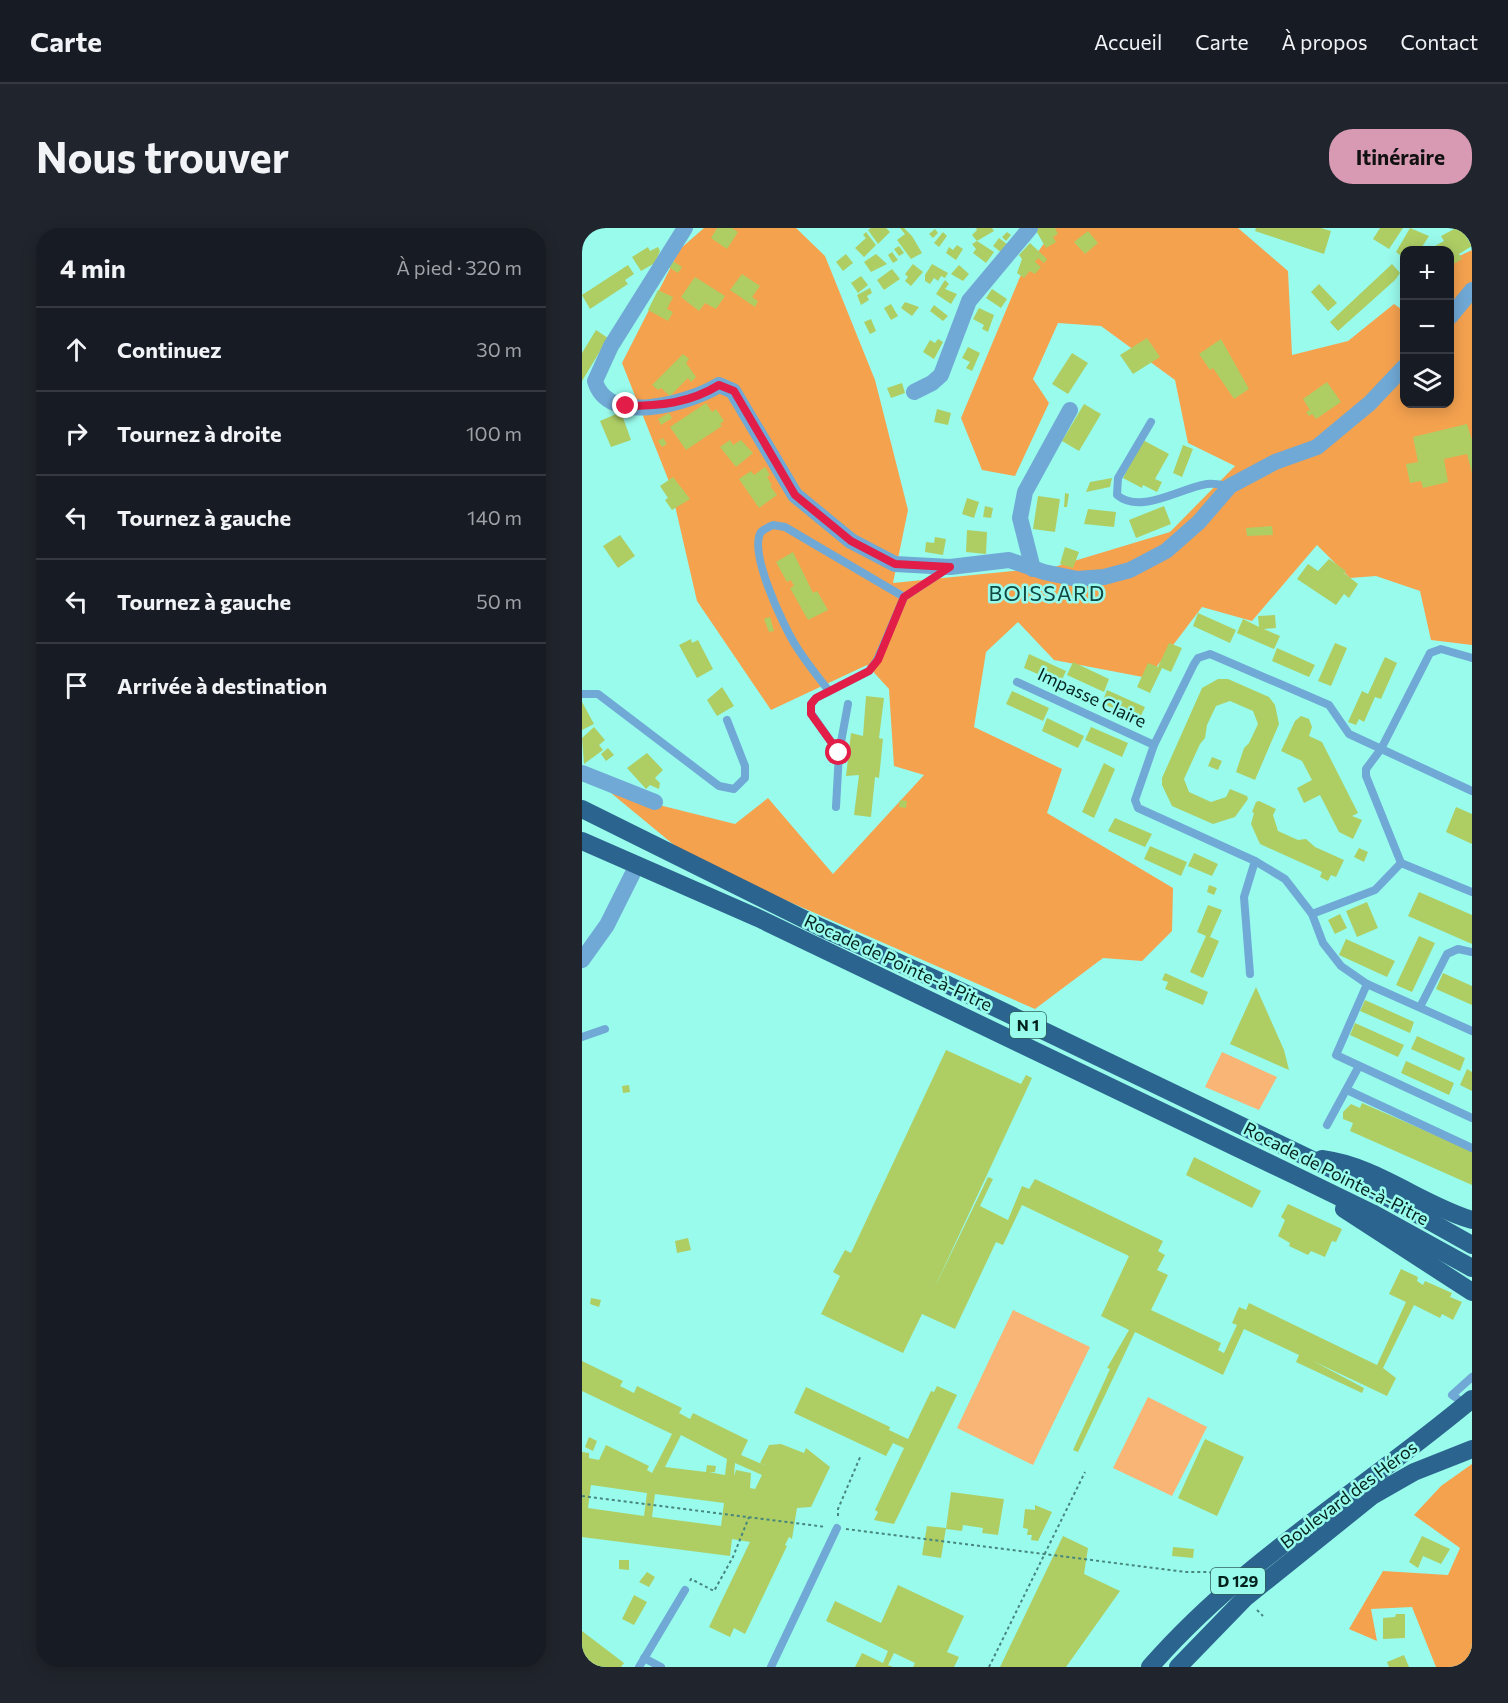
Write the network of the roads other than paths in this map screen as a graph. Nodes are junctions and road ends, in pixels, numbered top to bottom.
1 (685, 228) edge
2 (1030, 228) edge
3 (1472, 290) edge
4 (1454, 311) edge
5 (1400, 371) edge
6 (914, 392) dead end
7 (1070, 410) dead end
8 (1151, 422) dead end
9 (1230, 486) junction
10 (950, 567) junction
11 (1033, 568) junction
12 (904, 597) junction
13 (1472, 658) edge
14 (1017, 682) dead end
15 (829, 691) junction
16 (582, 694) edge
17 (848, 704) dead end
18 (727, 720) dead end
19 (1154, 745) junction
20 (1381, 749) junction
21 (839, 753) junction
22 (582, 773) edge
23 (1472, 791) edge
24 (655, 802) dead end
25 (836, 807) dead end
26 (582, 809) edge
27 (582, 841) edge
28 (1255, 861) junction
29 (1401, 863) junction
30 (637, 865) junction
31 (1472, 892) edge
32 (1312, 914) junction
33 (1472, 952) edge
34 (582, 960) edge
35 (1250, 975) dead end
36 (1367, 984) junction
37 (1420, 1008) junction
38 (605, 1029) dead end
39 (1472, 1031) edge
40 (582, 1037) edge
41 (1359, 1066) junction
42 (1347, 1090) junction
43 (1472, 1118) edge
44 (1327, 1125) dead end
45 (1472, 1148) edge
46 (1304, 1156) junction
47 (1296, 1176) junction
48 (1472, 1220) edge
49 (1472, 1245) edge
50 (1472, 1268) edge
51 (1472, 1292) edge
52 (1472, 1377) edge
53 (1469, 1402) edge
54 (1472, 1449) edge
55 (837, 1528) road end
56 (685, 1590) road end
57 (644, 1658) junction
58 (639, 1667) edge
59 (661, 1667) edge
60 (771, 1667) edge
61 (1150, 1667) edge
62 (1178, 1667) edge

1 - 10 street
2 - 6 street
3 - 4 street
5 - 9 street
7 - 11 street
8 - 9 lane
9 - 11 street
10 - 11 street
10 - 12 lane
12 - 15 lane
12 - 15 lane
13 - 20 lane
14 - 19 lane, Impasse Claire
15 - 21 lane
16 - 18 lane
17 - 21 lane
19 - 20 lane
19 - 28 lane
20 - 23 lane
20 - 29 lane
21 - 25 lane
22 - 24 street
26 - 46 highway, Rocade de Pointe-à-Pitre / N 1
27 - 30 highway, Rocade de Pointe-à-Pitre / N 1
28 - 32 lane
28 - 35 lane
29 - 31 lane
29 - 32 lane
30 - 34 street
30 - 47 highway, Rocade de Pointe-à-Pitre / N 1
32 - 36 lane
33 - 37 lane
36 - 37 lane
36 - 41 lane
37 - 39 lane
38 - 40 lane
41 - 42 lane
41 - 43 lane
42 - 44 lane
42 - 45 lane
46 - 48 highway
46 - 49 highway, Rocade de Pointe-à-Pitre / N 1
47 - 50 highway, Rocade de Pointe-à-Pitre / N 1
47 - 51 highway
52 - 53 lane
53 - 61 highway, Boulevard des Héros / D 129
54 - 62 highway, Boulevard des Héros / D 129
55 - 60 lane
56 - 57 lane
57 - 58 lane
57 - 59 lane

